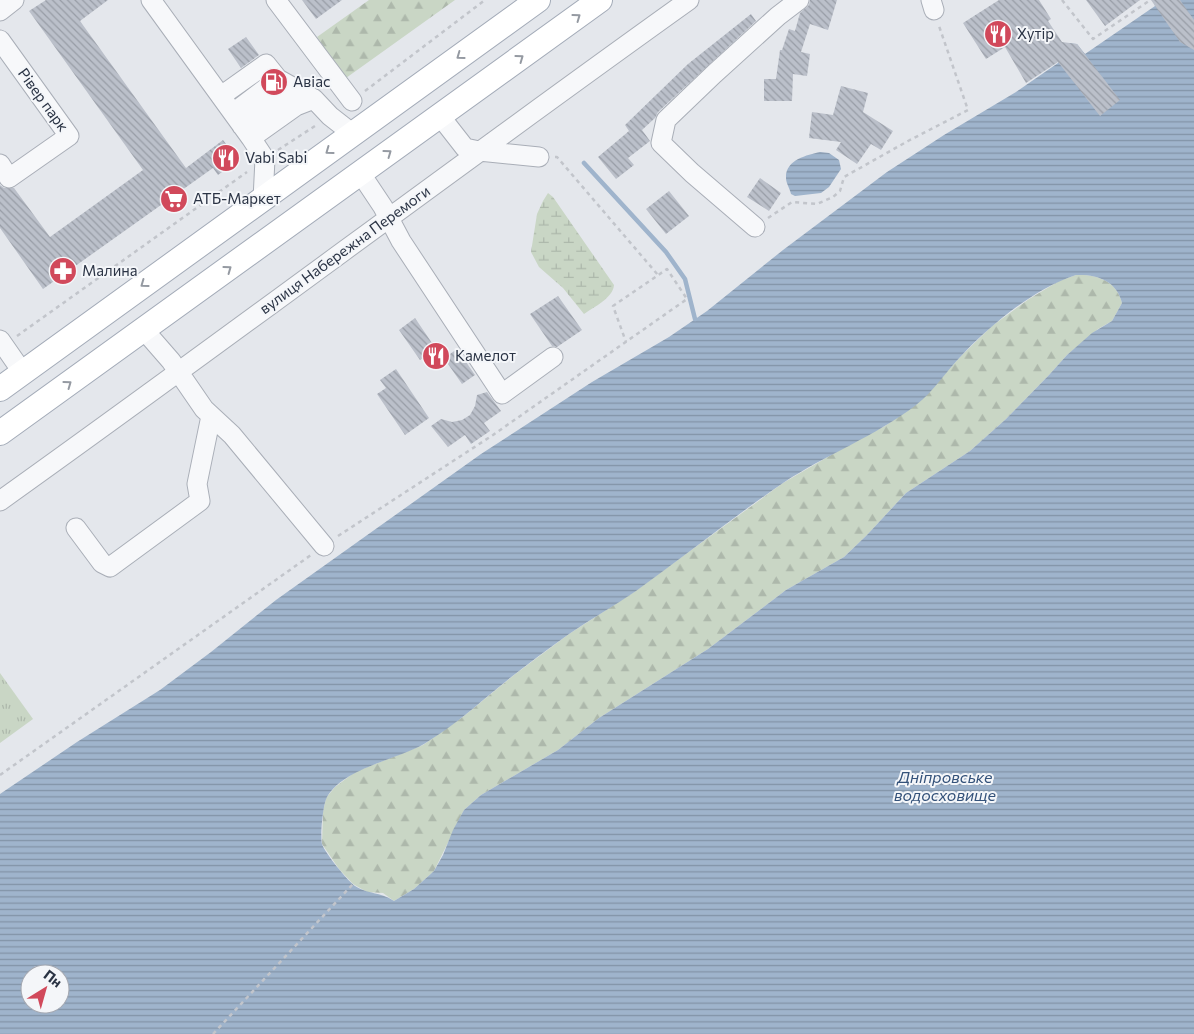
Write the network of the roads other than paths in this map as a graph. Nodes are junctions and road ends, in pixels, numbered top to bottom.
1 (14, 0) edge
2 (151, 0) edge
3 (276, 0) edge
4 (600, 0) edge
5 (689, 0) edge
6 (799, 0) edge
7 (536, 2) edge
8 (0, 11) edge
9 (554, 33) junction
10 (0, 40) edge
11 (286, 83) junction
12 (221, 96) junction
13 (314, 99) junction
14 (352, 101) road end
15 (440, 116) junction
16 (242, 126) junction
17 (353, 134) junction
18 (479, 151) junction
19 (539, 156) road end
20 (0, 164) edge
21 (361, 174) junction
22 (263, 199) junction
23 (389, 219) junction
24 (755, 227) road end
25 (183, 255) junction
26 (205, 285) junction
27 (144, 330) junction
28 (2, 343) edge
29 (554, 357) dead end
30 (177, 372) junction
31 (23, 373) junction
32 (0, 389) edge
33 (44, 402) junction
34 (211, 416) junction
35 (0, 433) edge
36 (0, 501) edge
37 (76, 528) dead end
38 (324, 546) dead end

1 - 8 street
2 - 12 street
3 - 14 street
9 -> 4 main road
5 - 18 street, вулиця Набережна Перемоги
6 - 24 street
7 - 9 main road
7 -> 17 main road
15 -> 9 main road
10 - 20 street, Рівер парк
11 - 12 street
11 - 13 street
11 - 16 street
12 - 16 street
13 - 16 street
13 - 17 street
15 - 18 street
21 -> 15 main road
16 - 22 street
17 -> 22 main road
18 - 19 street
18 - 23 street, вулиця Набережна Перемоги
21 - 23 street
26 -> 21 main road
22 - 25 main road
23 - 29 street
23 - 30 street, вулиця Набережна Перемоги
25 - 26 main road
25 -> 31 main road
26 - 27 main road
27 - 30 street
33 -> 27 main road
28 - 31 street
30 - 34 street
30 - 36 street, вулиця Набережна Перемоги
31 - 32 main road
31 - 33 main road
33 - 35 main road
34 - 37 street
34 - 38 street

